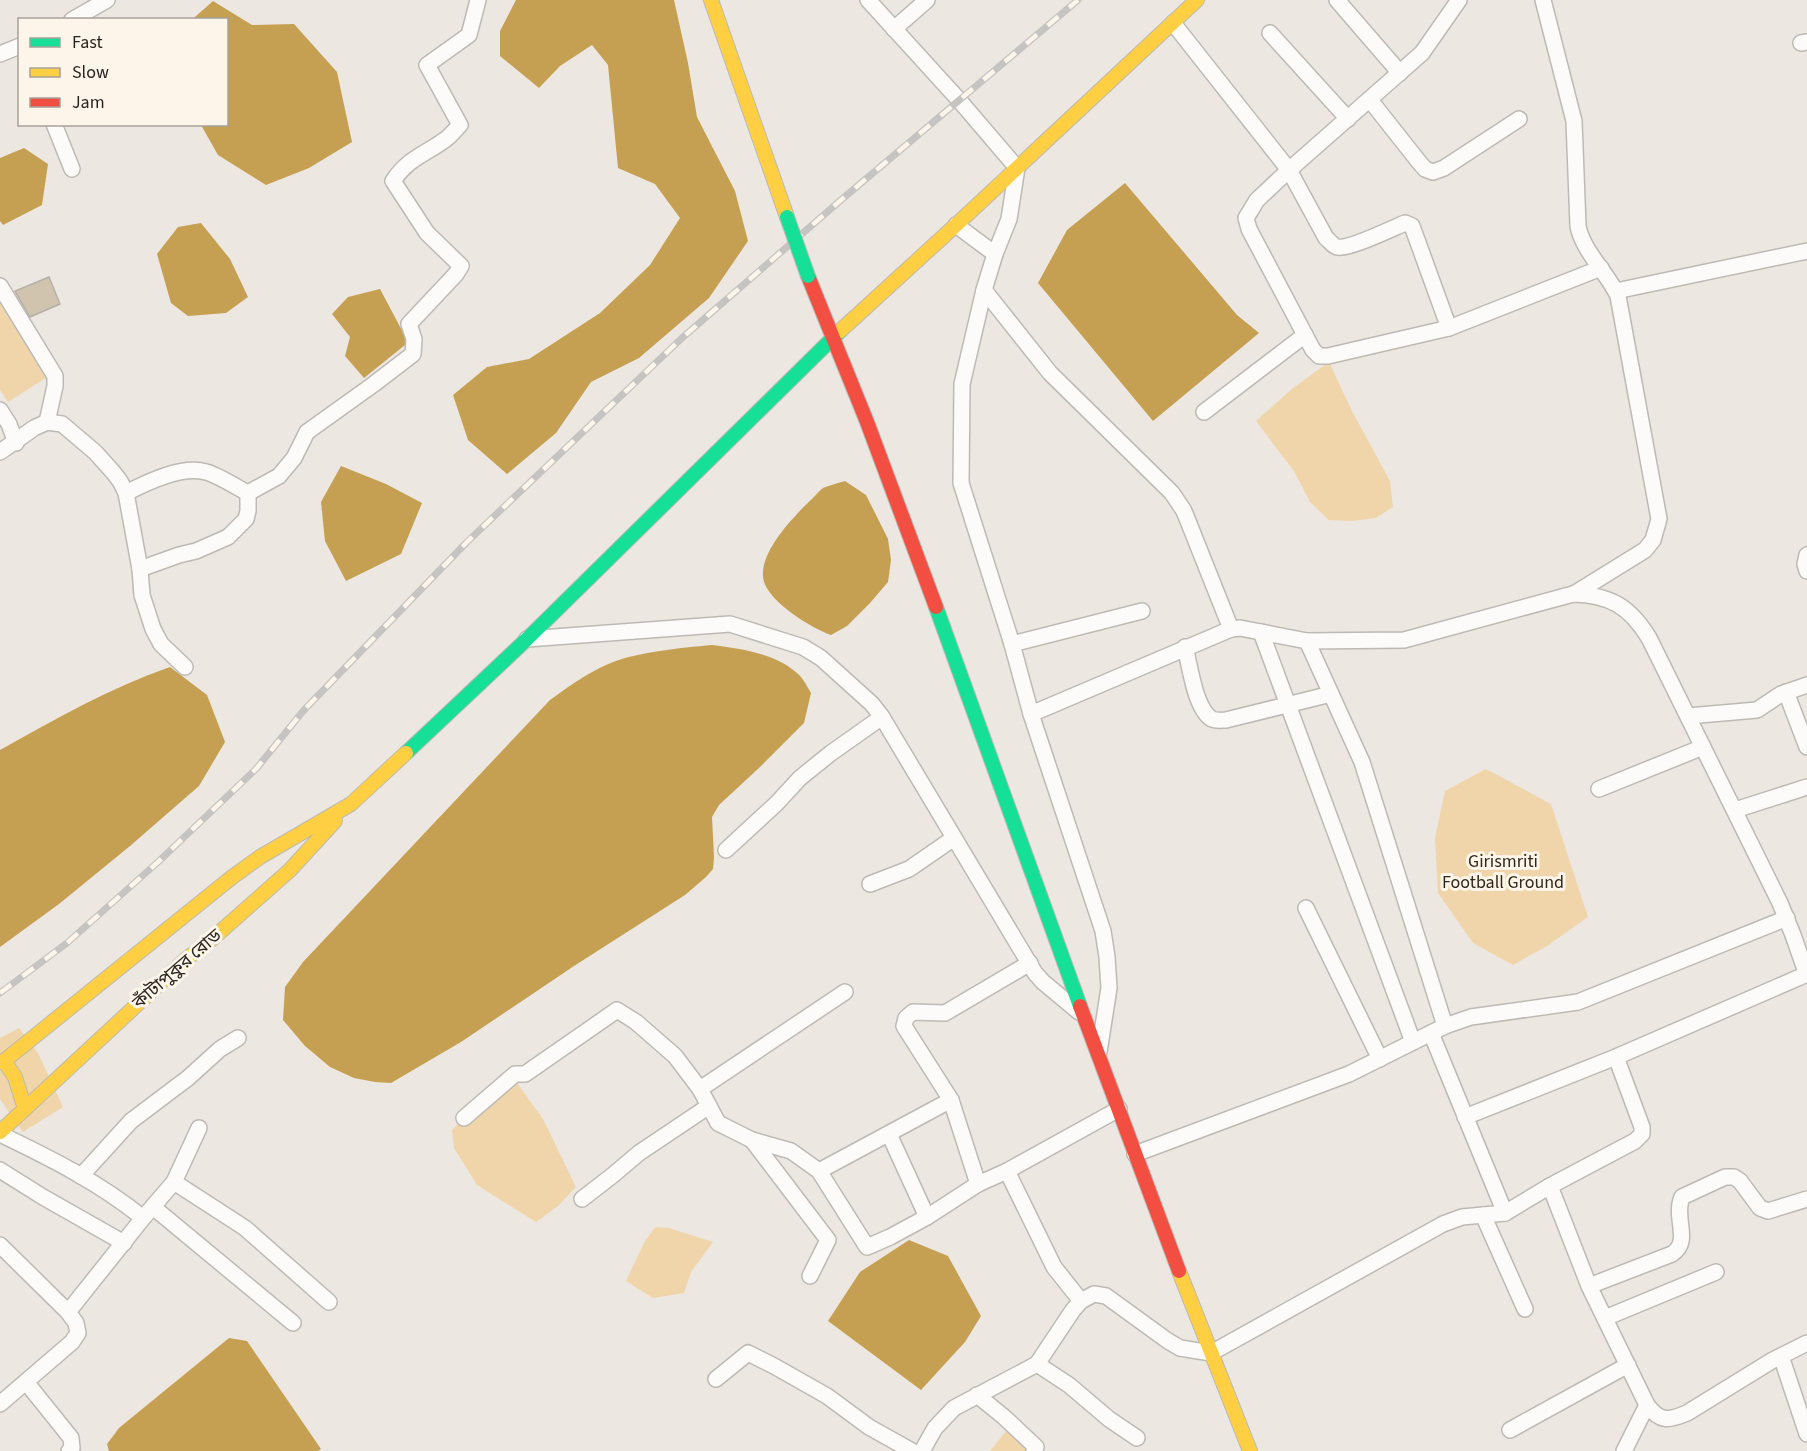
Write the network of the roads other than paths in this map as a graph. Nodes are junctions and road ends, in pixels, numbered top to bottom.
1 (107, 0) edge
2 (478, 0) edge
3 (711, 0) edge
4 (868, 0) edge
5 (927, 0) edge
6 (1197, 0) edge
7 (1337, 0) edge
8 (1459, 0) edge
9 (1543, 0) edge
10 (76, 18) edge
11 (1173, 23) junction
12 (894, 29) junction
13 (1270, 33) dead end
14 (18, 47) edge
15 (0, 54) edge
16 (1400, 73) junction
17 (1370, 100) junction
18 (1348, 119) junction
19 (1519, 119) dead end
20 (55, 126) edge
21 (1017, 168) junction
22 (72, 169) dead end
23 (1288, 170) junction
24 (956, 225) junction
25 (1807, 251) edge
26 (995, 254) junction
27 (1601, 268) junction
28 (0, 286) edge
29 (984, 290) junction
30 (1616, 291) junction
31 (1449, 328) junction
32 (1305, 335) junction
33 (833, 337) junction
34 (0, 410) edge
35 (1204, 412) dead end
36 (47, 423) junction
37 (16, 443) junction
38 (0, 452) edge
39 (126, 493) junction
40 (248, 493) junction
41 (1807, 555) edge
42 (140, 569) junction
43 (1807, 571) edge
44 (1573, 594) junction
45 (1142, 611) dead end
46 (1231, 628) junction
47 (1261, 632) junction
48 (527, 639) junction
49 (1307, 641) junction
50 (1012, 644) junction
51 (1185, 647) junction
52 (185, 666) dead end
53 (1807, 685) edge
54 (1786, 692) junction
55 (1331, 694) junction
56 (1288, 705) junction
57 (1031, 714) junction
58 (1688, 716) junction
59 (882, 717) junction
60 (1703, 747) junction
61 (1807, 747) edge
62 (1807, 787) edge
63 (1599, 789) dead end
64 (351, 804) junction
65 (1734, 810) junction
66 (954, 838) junction
67 (726, 850) dead end
68 (870, 884) dead end
69 (1306, 908) dead end
70 (1787, 918) junction
71 (1800, 933) edge
72 (1030, 963) junction
73 (1807, 975) edge
74 (845, 992) dead end
75 (1084, 1016) junction
76 (1445, 1026) junction
77 (1431, 1033) junction
78 (238, 1038) dead end
79 (1413, 1042) junction
80 (1099, 1055) junction
81 (1616, 1058) junction
82 (1380, 1059) junction
83 (2, 1061) edge
84 (700, 1089) junction
85 (951, 1100) junction
86 (709, 1106) junction
87 (26, 1109) junction
88 (1119, 1109) junction
89 (1465, 1117) junction
90 (464, 1118) dead end
91 (199, 1128) dead end
92 (0, 1133) edge
93 (888, 1134) junction
94 (752, 1140) junction
95 (1135, 1154) junction
96 (0, 1170) edge
97 (1008, 1171) junction
98 (819, 1172) junction
99 (81, 1176) junction
100 (174, 1182) junction
101 (978, 1184) junction
102 (1550, 1186) junction
103 (582, 1199) dead end
104 (1807, 1199) edge
105 (148, 1213) junction
106 (1505, 1213) junction
107 (1483, 1215) junction
108 (927, 1217) junction
109 (124, 1243) junction
110 (0, 1245) edge
111 (1716, 1272) dead end
112 (810, 1276) dead end
113 (1589, 1286) junction
114 (1081, 1301) junction
115 (329, 1302) dead end
116 (1525, 1309) dead end
117 (68, 1312) junction
118 (1605, 1318) junction
119 (293, 1323) dead end
120 (1807, 1343) edge
121 (1211, 1353) junction
122 (1781, 1356) junction
123 (1037, 1364) junction
124 (1628, 1365) junction
125 (716, 1379) dead end
126 (26, 1382) junction
127 (977, 1395) junction
128 (0, 1404) edge
129 (1647, 1405) junction
130 (1510, 1430) dead end
131 (1807, 1434) edge
132 (1137, 1438) dead end
133 (69, 1451) edge
134 (912, 1451) edge
135 (922, 1451) edge
136 (1034, 1451) edge
137 (1250, 1451) edge
138 (1624, 1451) edge

1 - 10 street
2 - 40 street
3 - 33 main road, bridge
4 - 12 street
5 - 12 street
6 - 11 main road
7 - 16 street
8 - 16 street
9 - 27 street
11 - 21 main road
11 - 23 street
12 - 21 street
13 - 18 street
14 - 15 street
16 - 17 street
17 - 18 street
17 - 19 street
18 - 23 street
20 - 22 street
21 - 24 main road
21 - 26 street
23 - 31 street
23 - 32 street
24 - 26 street
24 - 33 main road
25 - 30 street
26 - 29 street
27 - 30 street
27 - 31 street
28 - 36 street
29 - 46 street
29 - 50 street
30 - 44 street
31 - 32 street
32 - 35 street
33 - 48 main road
33 - 75 main road
34 - 37 street
36 - 37 street
36 - 39 street
37 - 38 street
39 - 40 street
39 - 42 street
40 - 42 street
41 - 43 street
42 - 52 street
44 - 49 street
44 - 58 street
45 - 50 street
46 - 47 street
46 - 51 street
47 - 49 street
47 - 56 street
48 - 59 street
48 - 64 main road
49 - 55 street
50 - 57 street
51 - 56 street
51 - 57 street
53 - 54 street
54 - 58 street
54 - 61 street
55 - 56 street
55 - 76 street
56 - 79 street
57 - 80 street
58 - 60 street
59 - 66 street
59 - 67 street
60 - 63 street
60 - 65 street
62 - 65 street
64 - 83 main road
64 - 87 main road, কাঁটাপুকুর রোড
65 - 70 street
66 - 68 street
66 - 72 street
69 - 82 street
70 - 71 street
70 - 76 street
71 - 73 street
72 - 75 street
72 - 85 street
73 - 81 street
74 - 84 street
75 - 80 main road
76 - 77 street
77 - 79 street
77 - 89 street
78 - 99 street
79 - 82 street
80 - 88 main road
81 - 89 street
81 - 102 street
82 - 95 street
83 - 87 main road
84 - 86 street
84 - 90 street
85 - 93 street
85 - 101 street
86 - 94 street
86 - 103 street
87 - 92 main road, কাঁটাপুকুর রোড
88 - 95 main road
88 - 97 street
89 - 106 street
91 - 100 street
92 - 99 street
93 - 98 street
93 - 108 street
94 - 98 street
94 - 112 street
95 - 121 main road
96 - 109 street
97 - 101 street
97 - 114 street
98 - 108 street
99 - 105 street
100 - 105 street
100 - 115 street
101 - 108 street
102 - 106 street
102 - 113 street
104 - 113 street
105 - 109 street
105 - 119 street
106 - 107 street
107 - 116 street
107 - 121 street
109 - 117 street
110 - 117 street
111 - 118 street
113 - 118 street
114 - 121 street
114 - 123 street
117 - 126 street
118 - 124 street
120 - 122 street
121 - 137 main road
122 - 129 street
122 - 131 street
123 - 127 street
123 - 132 street
124 - 129 street
124 - 130 street
125 - 134 street
126 - 128 street
126 - 133 street
127 - 135 street
127 - 136 street
129 - 138 street

